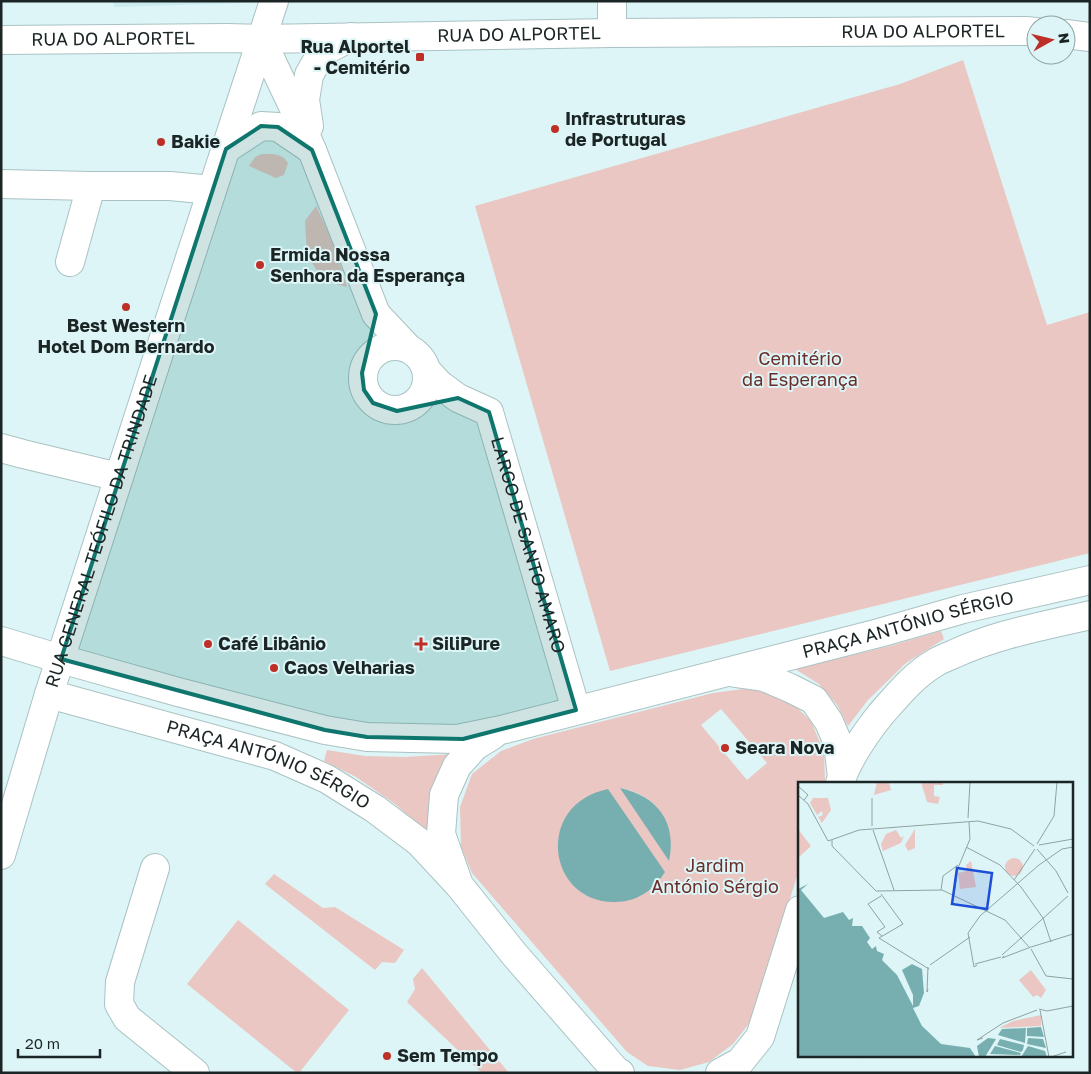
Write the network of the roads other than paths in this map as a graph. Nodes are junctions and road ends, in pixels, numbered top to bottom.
1 (274, 1) edge
2 (612, 1) edge
3 (1026, 31) edge
4 (612, 33) junction
5 (1076, 35) edge
6 (351, 37) junction
7 (1090, 37) edge
8 (261, 38) junction
9 (1, 40) edge
10 (226, 149) junction
11 (312, 150) junction
12 (1, 184) edge
13 (91, 186) junction
14 (212, 190) junction
15 (70, 262) dead end
16 (376, 314) junction
17 (408, 348) junction
18 (427, 371) junction
19 (362, 373) junction
20 (458, 398) junction
21 (405, 409) junction
22 (1, 448) edge
23 (119, 477) junction
24 (1090, 580) edge
25 (1090, 616) edge
26 (1, 641) edge
27 (61, 659) junction
28 (726, 672) junction
29 (50, 694) junction
30 (576, 710) junction
31 (502, 730) junction
32 (841, 780) edge
33 (1, 856) edge
34 (155, 868) dead end
35 (459, 886) junction
36 (798, 916) edge
37 (760, 1037) junction
38 (618, 1072) edge
39 (195, 1073) edge
40 (720, 1073) edge
41 (754, 1073) edge

1 - 8 street, RUA GENERAL TEÓFILO DA TRINDADE
2 - 4 street
3 - 4 street, RUA DO ALPORTEL
4 - 6 street, RUA DO ALPORTEL
5 - 7 street
6 - 8 street, RUA DO ALPORTEL
6 - 11 street
8 - 9 street, RUA DO ALPORTEL
8 - 10 street, RUA GENERAL TEÓFILO DA TRINDADE
8 - 11 street
10 - 11 street
10 - 14 street, RUA GENERAL TEÓFILO DA TRINDADE
11 - 16 street
12 - 13 street
13 - 14 street
13 - 15 street
14 - 23 street, RUA GENERAL TEÓFILO DA TRINDADE
16 - 17 street
16 - 19 street
17 - 18 street
17 - 19 street
18 - 20 street, LARGO DE SANTO AMARO
18 - 21 street
19 - 21 street
20 - 21 street
20 - 30 street, LARGO DE SANTO AMARO
22 - 23 street
23 - 27 street, RUA GENERAL TEÓFILO DA TRINDADE
24 - 28 street, PRAÇA ANTÓNIO SÉRGIO
25 - 32 street, PRAÇA ANTÓNIO SÉRGIO
26 - 27 street, PRAÇA ANTÓNIO SÉRGIO
27 - 29 street, RUA GENERAL TEÓFILO DA TRINDADE
27 - 31 street, PRAÇA ANTÓNIO SÉRGIO
28 - 30 street, PRAÇA ANTÓNIO SÉRGIO
28 - 32 street, PRAÇA ANTÓNIO SÉRGIO
29 - 33 street, RUA GENERAL TEÓFILO DA TRINDADE
29 - 35 street, PRAÇA ANTÓNIO SÉRGIO
30 - 31 street, PRAÇA ANTÓNIO SÉRGIO
31 - 35 street, PRAÇA ANTÓNIO SÉRGIO
34 - 39 street
35 - 38 street, PRAÇA ANTÓNIO SÉRGIO
36 - 37 street
37 - 40 street
37 - 41 street

